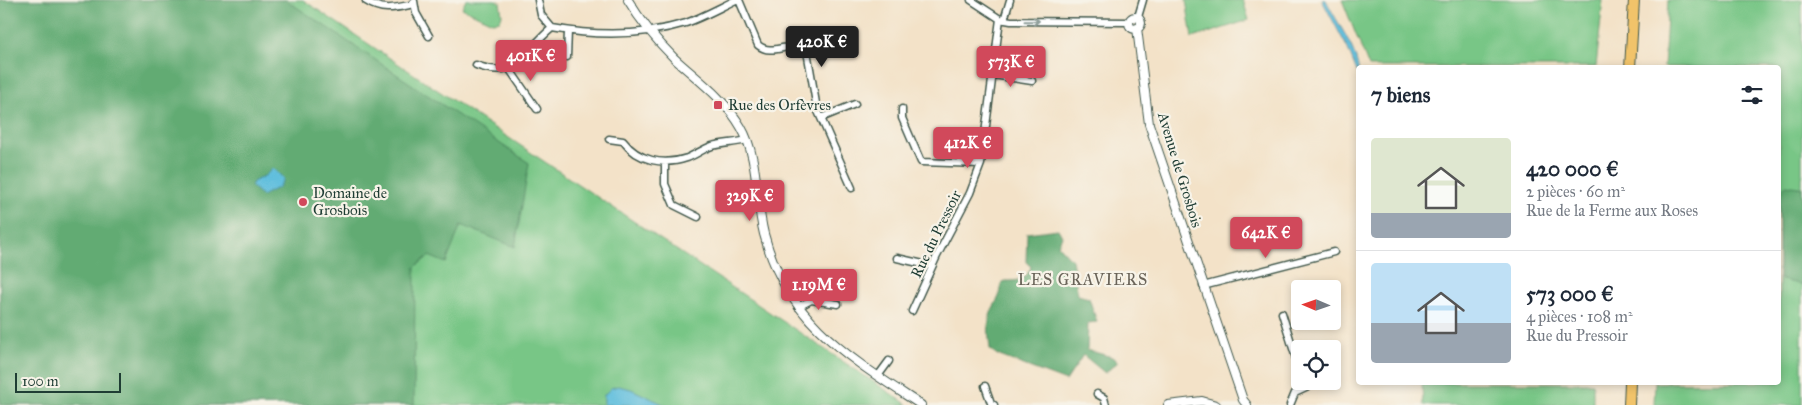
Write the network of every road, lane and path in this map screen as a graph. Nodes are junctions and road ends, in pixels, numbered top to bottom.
1 (538, 0) edge
2 (628, 0) edge
3 (737, 0) edge
4 (971, 0) edge
5 (1010, 0) edge
6 (1142, 0) edge
7 (1634, 0) edge
8 (366, 2) dead end
9 (414, 2) edge
10 (725, 2) edge
11 (1138, 17) junction
12 (1002, 20) junction
13 (1129, 22) junction
14 (552, 28) junction
15 (1137, 28) junction
16 (649, 30) junction
17 (568, 31) junction
18 (429, 36) dead end
19 (567, 57) dead end
20 (476, 65) dead end
21 (1630, 65) edge
22 (508, 68) junction
23 (993, 75) junction
24 (1032, 81) dead end
25 (855, 104) dead end
26 (537, 109) dead end
27 (902, 109) dead end
28 (821, 118) junction
29 (609, 140) dead end
30 (747, 140) junction
31 (666, 162) junction
32 (981, 164) junction
33 (852, 188) dead end
34 (698, 217) dead end
35 (1334, 252) dead end
36 (897, 258) dead end
37 (932, 266) junction
38 (1203, 286) junction
39 (838, 304) dead end
40 (798, 307) junction
41 (912, 311) dead end
42 (1282, 313) dead end
43 (1291, 342) edge
44 (889, 360) dead end
45 (878, 376) junction
46 (1630, 385) edge
47 (985, 386) dead end
48 (1302, 390) edge
49 (1097, 394) dead end
50 (1244, 403) edge
51 (1209, 404) edge
52 (921, 405) edge
53 (994, 405) edge
54 (1106, 405) edge
55 (1168, 405) edge
56 (1290, 405) edge
57 (1630, 405) edge

1 - 14 street
2 - 16 street
3 - 10 street
3 - 28 street
4 - 12 street
5 - 12 street, Rue du Pressoir
6 - 11 street
7 - 21 main road
8 - 9 street
9 - 18 street
10 - 16 street
11 - 13 street
11 - 15 street
12 -> 13 street
12 - 23 street, Rue du Pressoir
13 - 15 street
14 - 17 street
14 - 22 street
15 - 38 street, Avenue de Grosbois
16 - 17 street
16 - 30 street
17 - 19 street
20 - 22 street
22 - 26 street
23 - 24 street
23 - 32 street, Rue du Pressoir
25 - 28 street
27 - 32 street
28 - 33 street
29 - 31 street
30 - 31 street
30 - 40 street
31 - 34 street
32 - 37 street, Rue du Pressoir
35 - 38 street
36 - 37 street
37 - 41 street, Rue du Pressoir
38 - 50 street, Avenue de Grosbois
39 - 40 street
40 - 45 street
42 - 43 street
44 - 45 street
45 - 52 street
46 - 57 main road
47 - 53 street
48 - 56 street
49 - 54 street
51 - 55 street

